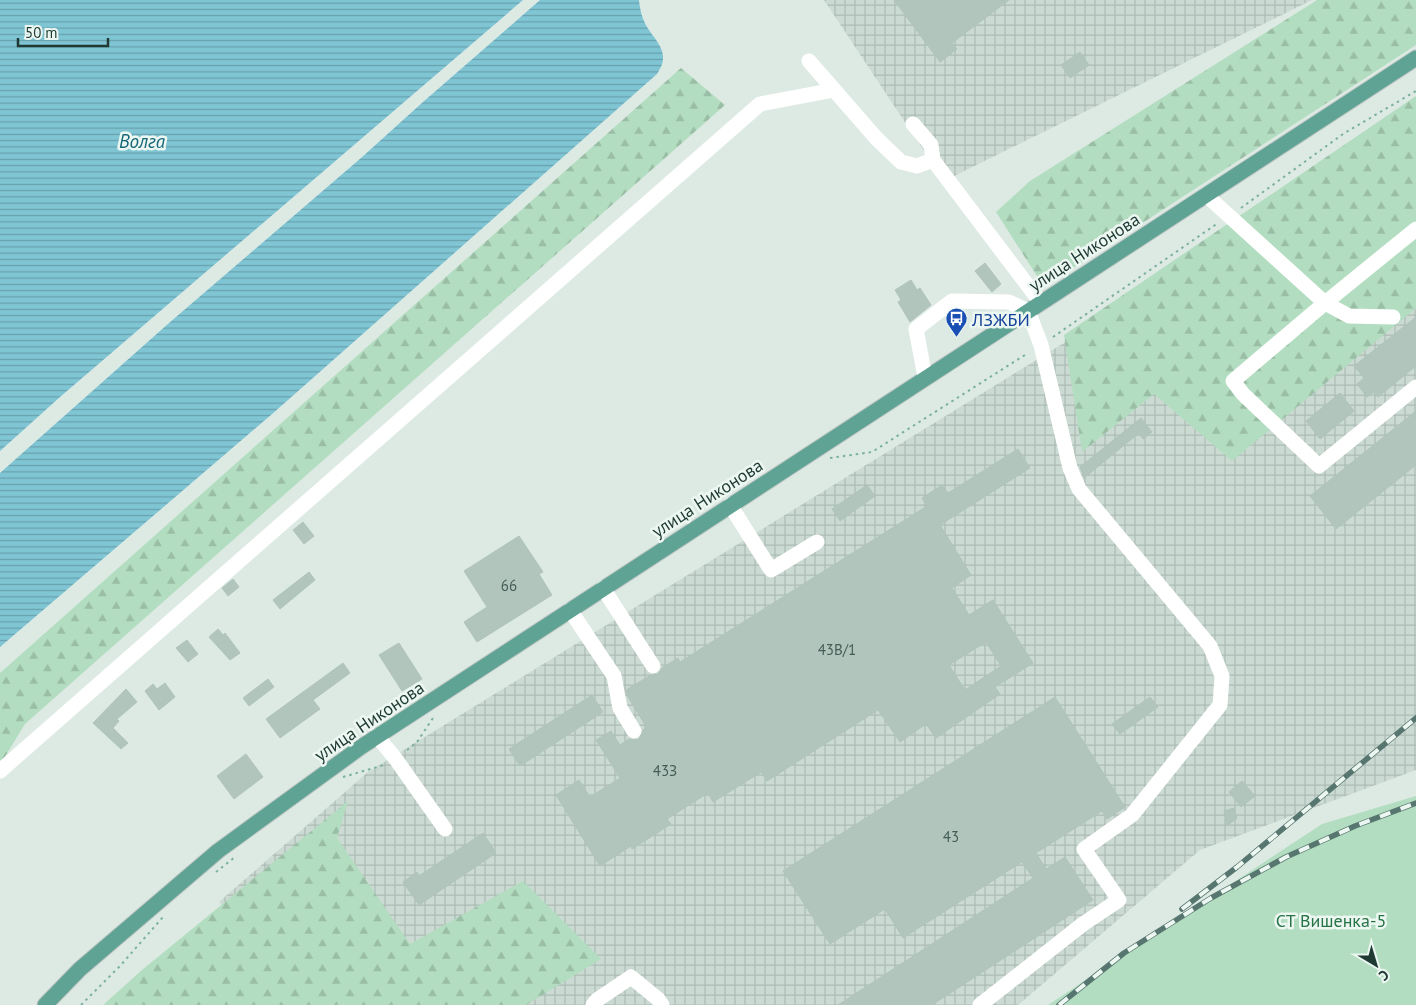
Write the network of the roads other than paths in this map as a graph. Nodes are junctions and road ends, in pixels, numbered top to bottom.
1 (1416, 58) edge
2 (809, 61) dead end
3 (834, 90) junction
4 (913, 124) dead end
5 (933, 160) junction
6 (1206, 195) junction
7 (1416, 229) edge
8 (1041, 303) junction
9 (1324, 303) junction
10 (1028, 311) junction
11 (1393, 318) dead end
12 (924, 377) junction
13 (1416, 387) edge
14 (730, 505) junction
15 (817, 542) dead end
16 (603, 588) junction
17 (570, 610) junction
18 (653, 666) dead end
19 (634, 731) dead end
20 (377, 736) junction
21 (0, 771) edge
22 (445, 829) dead end
23 (45, 1005) edge
24 (593, 1005) edge
25 (662, 1005) edge
26 (980, 1005) edge

1 - 6 main road, улица Никонова
2 - 3 street
3 - 5 street
3 - 21 street
4 - 5 street
5 - 8 street
6 - 8 main road, улица Никонова
6 - 9 street
7 - 9 street
8 - 10 main road, улица Никонова
9 - 11 street
9 - 13 street
10 - 12 main road, улица Никонова
10 - 12 street
10 - 26 street
12 - 14 main road, улица Никонова
14 - 15 street
14 - 16 main road, улица Никонова
16 - 17 main road, улица Никонова
16 - 18 street
17 - 19 street
17 - 20 main road, улица Никонова
20 - 22 street
20 - 23 main road, улица Никонова
24 - 25 street

